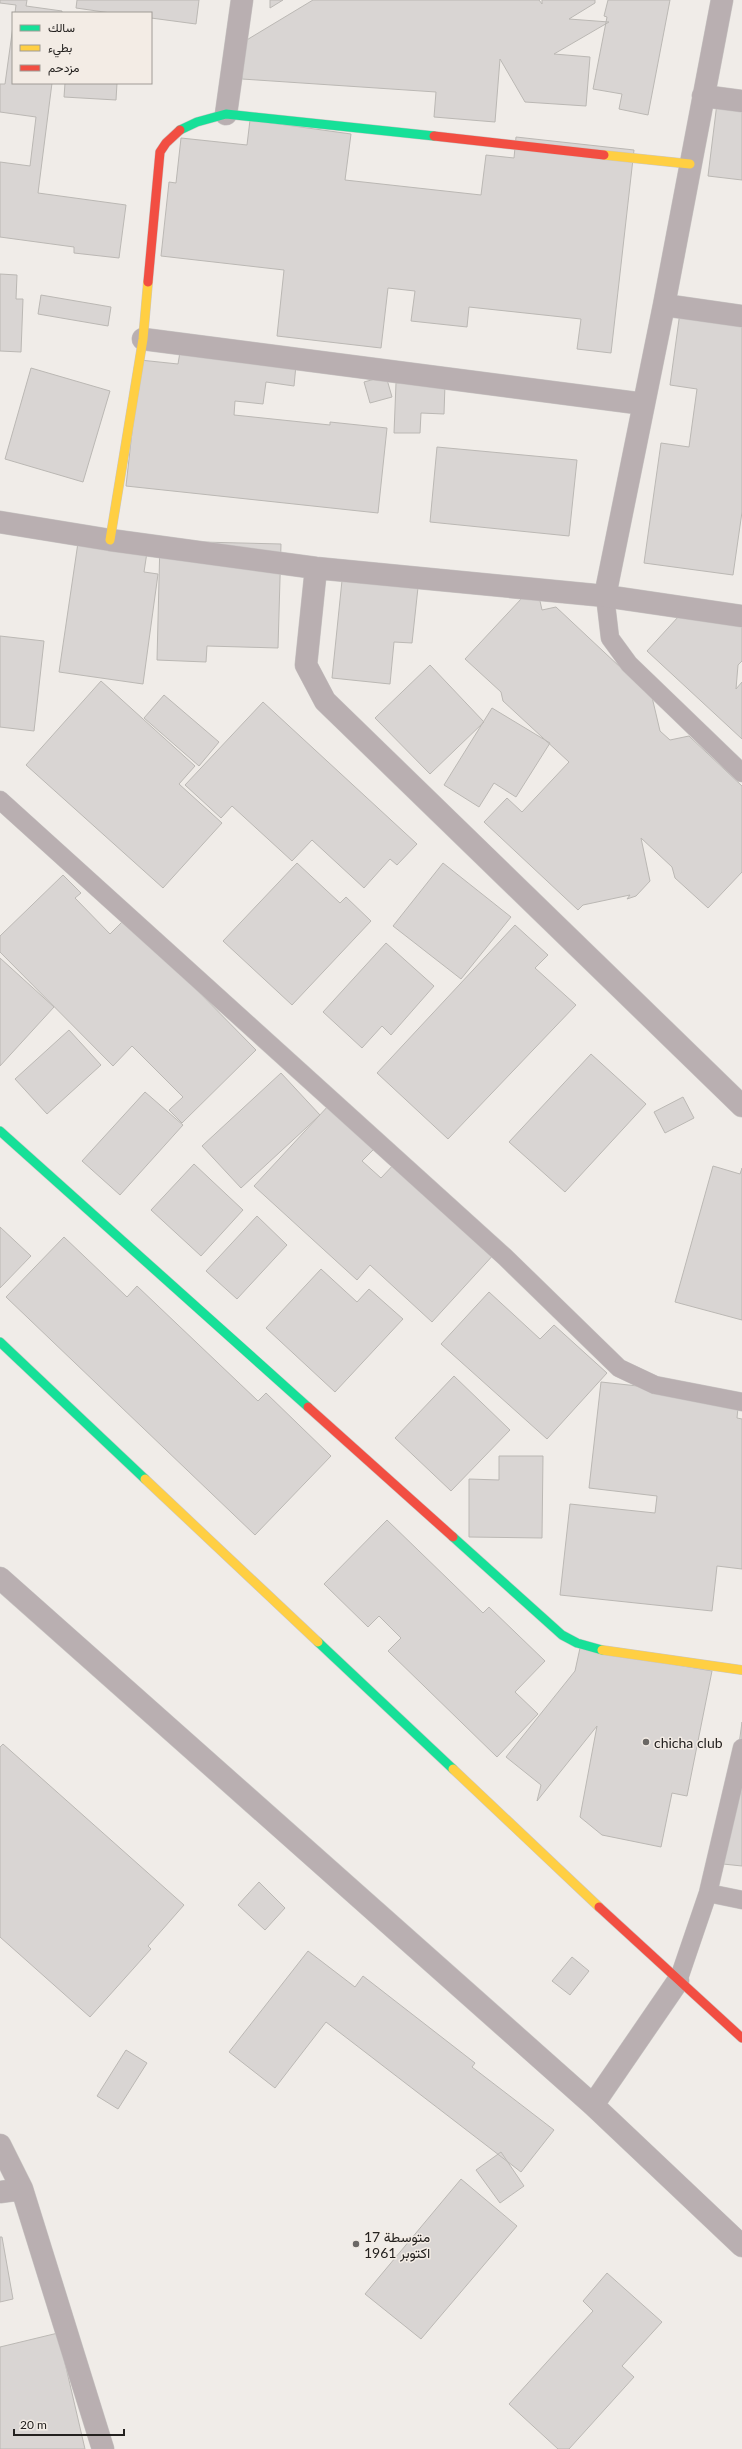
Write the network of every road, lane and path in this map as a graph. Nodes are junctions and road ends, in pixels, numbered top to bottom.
1 (242, 0) edge
2 (722, 0) edge
3 (703, 96) junction
4 (742, 100) edge
5 (226, 114) junction
6 (690, 164) junction
7 (664, 305) junction
8 (742, 316) edge
9 (143, 339) junction
10 (644, 404) junction
11 (0, 522) edge
12 (110, 540) junction
13 (316, 568) junction
14 (605, 596) junction
15 (742, 616) edge
16 (742, 773) edge
17 (0, 800) edge
18 (742, 1106) edge
19 (0, 1131) edge
20 (0, 1342) edge
21 (742, 1402) edge
22 (0, 1578) edge
23 (742, 1670) edge
24 (742, 1748) edge
25 (708, 1893) junction
26 (742, 1900) edge
27 (678, 1981) junction
28 (742, 2038) edge
29 (593, 2105) junction
30 (0, 2145) edge
31 (22, 2190) junction
32 (0, 2192) edge
33 (742, 2246) edge
34 (102, 2449) edge

1 - 5 street
2 - 3 street
3 - 4 street
3 - 6 street
5 - 6 street
5 - 9 street
6 - 7 street
7 - 8 street
7 - 10 street
9 - 10 street
9 - 12 street
10 - 14 street
11 - 12 street
12 - 13 street
13 - 14 street
13 - 18 street
14 - 15 street
14 - 16 lane
17 - 21 lane
19 - 23 street
20 - 27 street
22 - 29 street
24 - 25 lane
25 - 26 lane
25 - 27 lane
27 - 28 street
27 - 29 street
29 - 33 street
30 - 31 street
31 - 32 street
31 - 34 street

